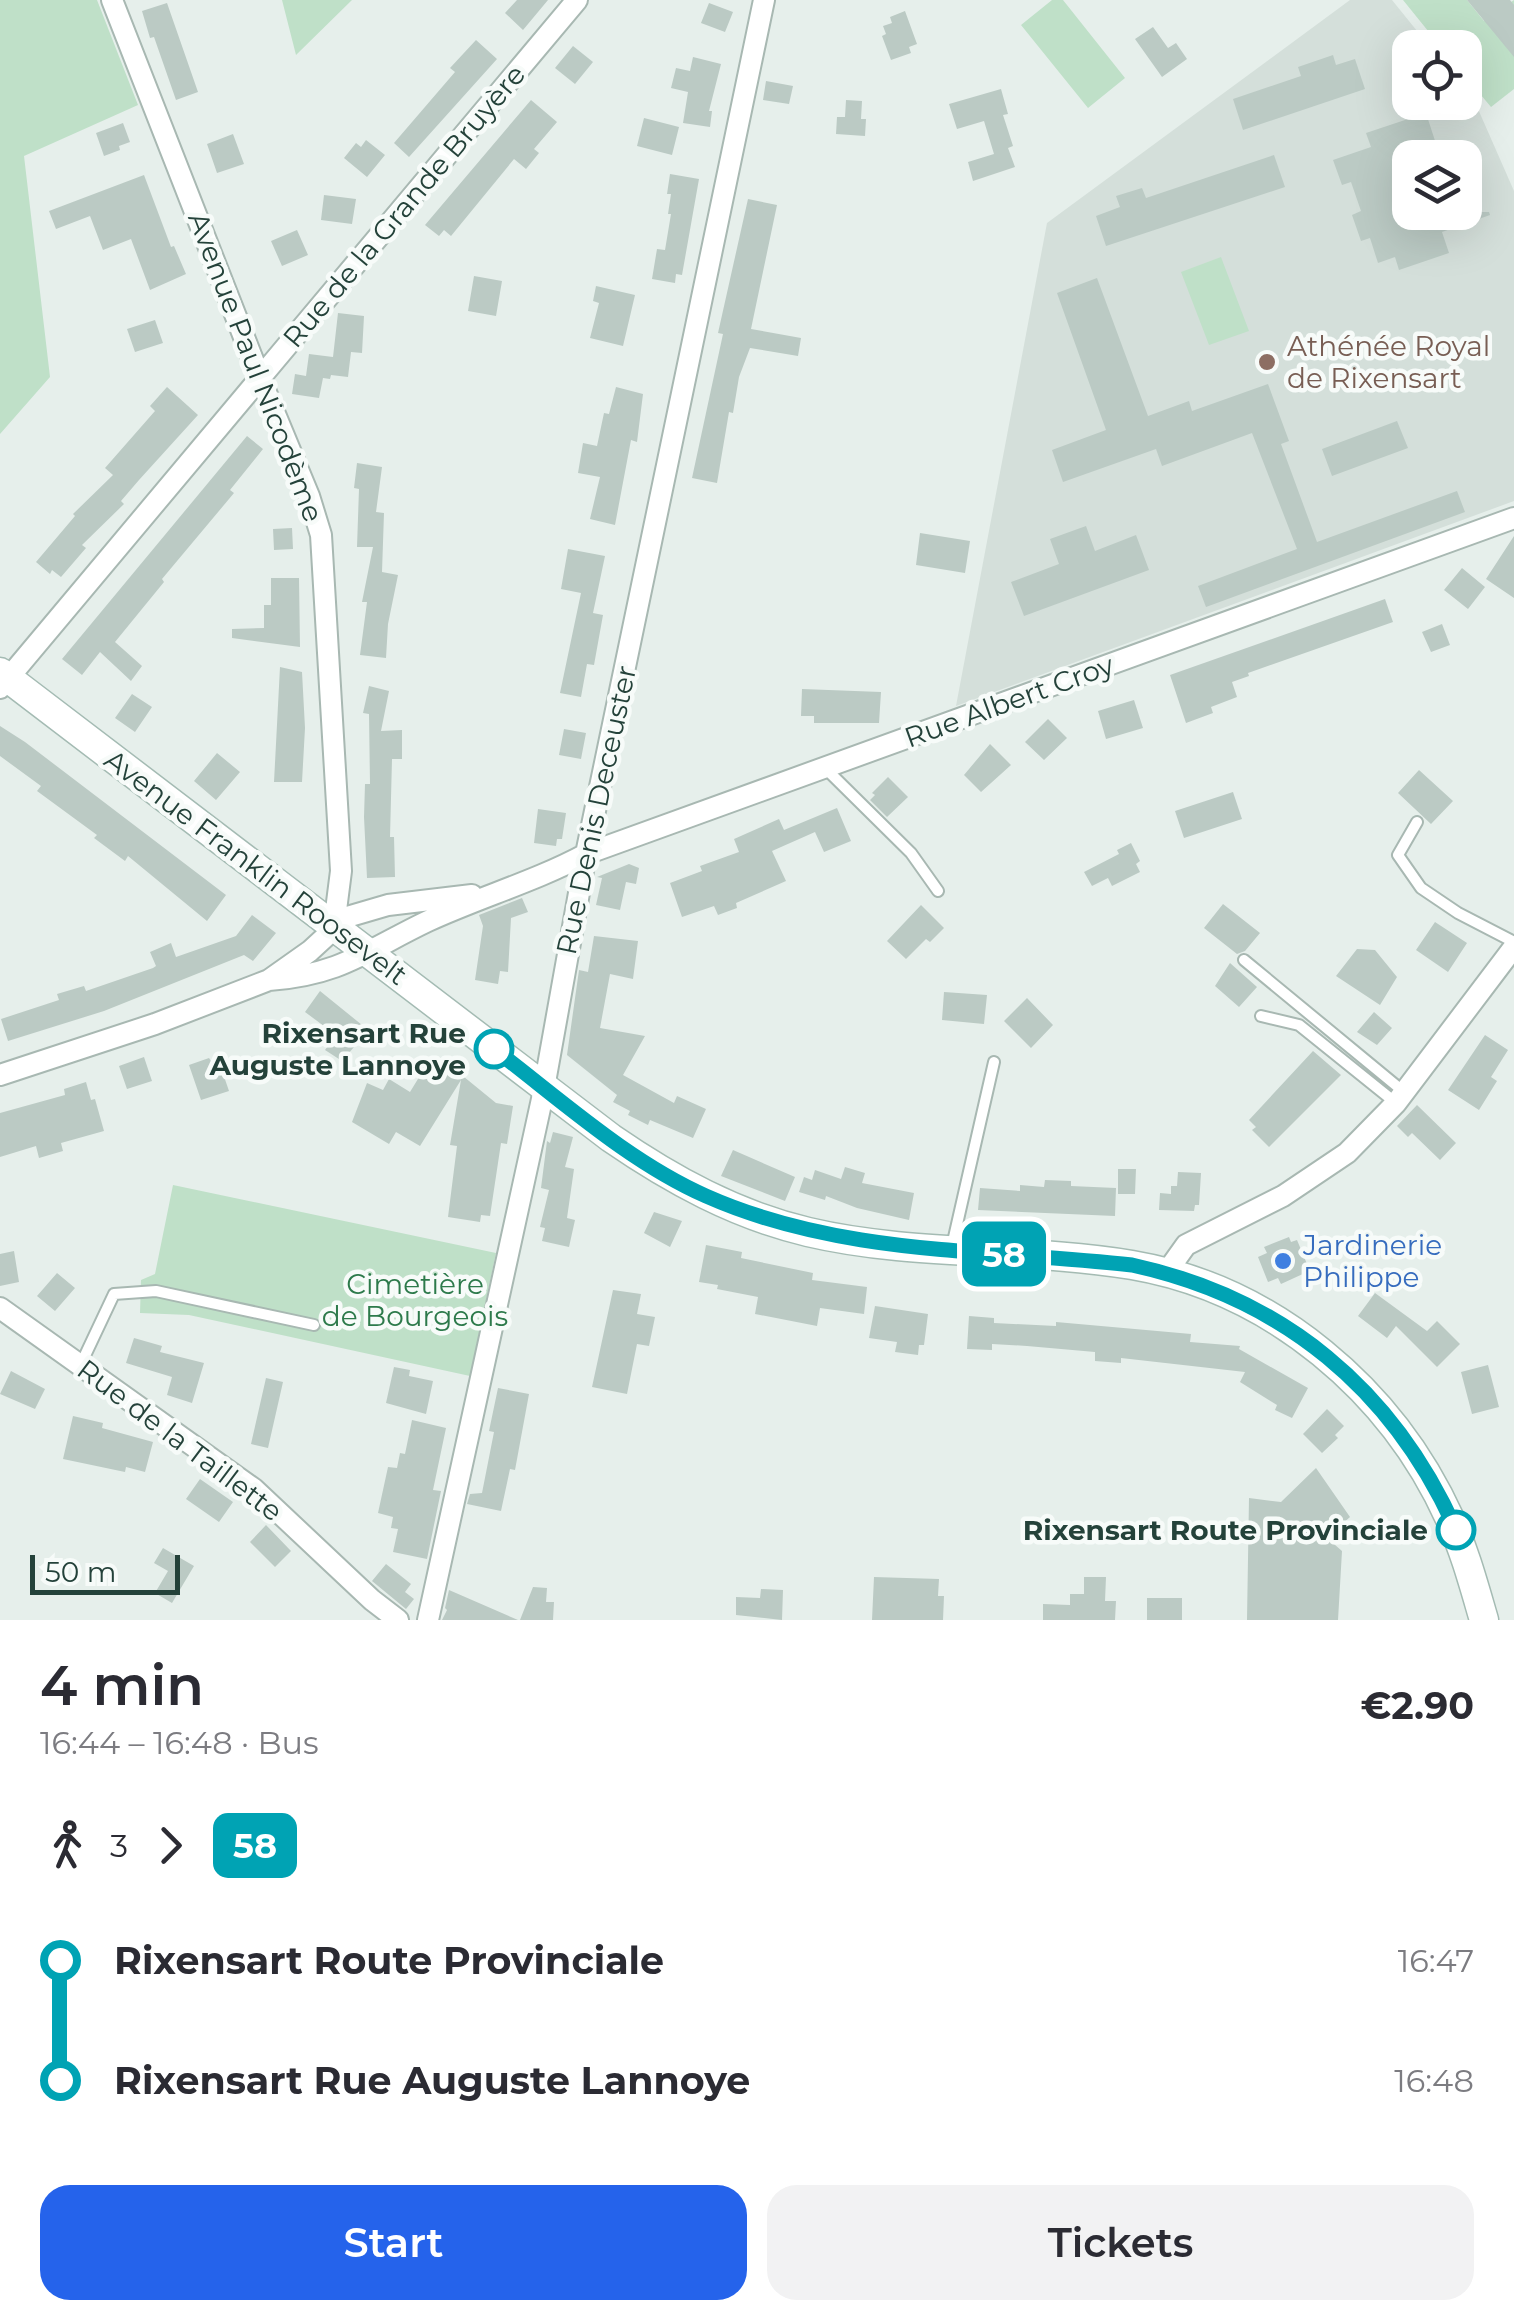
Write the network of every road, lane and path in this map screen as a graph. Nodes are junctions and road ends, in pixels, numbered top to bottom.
1 (112, 0) edge
2 (577, 0) edge
3 (764, 0) edge
4 (260, 378) junction
5 (1514, 518) edge
6 (3, 679) edge
7 (825, 768) junction
8 (1417, 822) dead end
9 (586, 854) junction
10 (507, 888) junction
11 (938, 891) dead end
12 (334, 926) junction
13 (1514, 944) edge
14 (369, 953) junction
15 (1244, 960) dead end
16 (269, 980) junction
17 (1261, 1016) dead end
18 (994, 1062) dead end
19 (0, 1075) edge
20 (543, 1086) junction
21 (1400, 1098) junction
22 (950, 1250) junction
23 (1166, 1273) junction
24 (0, 1308) edge
25 (314, 1325) dead end
26 (81, 1364) junction
27 (398, 1620) edge
28 (428, 1620) edge
29 (1484, 1620) edge

1 - 4 street, Avenue Paul Nicodème
2 - 4 street, Rue de la Grande Bruyère
3 - 9 street, Rue Denis Deceuster
4 - 6 street, Rue de la Grande Bruyère
4 - 12 street, Avenue Paul Nicodème
5 - 7 street, Rue Albert Croy
6 - 12 main road, Avenue Franklin Roosevelt
7 - 9 street, Rue Albert Croy
7 - 11 lane
8 - 13 lane
9 - 10 street, Rue Albert Croy
9 - 20 street, Rue Denis Deceuster
10 - 12 street, Rue Albert Croy
10 - 14 street, Rue Albert Croy
12 - 14 main road, Avenue Franklin Roosevelt
12 - 16 street
13 - 21 street
14 - 16 street, Rue Albert Croy
14 - 20 main road, Avenue Franklin Roosevelt
15 - 21 lane
16 - 19 street
17 - 21 lane
18 - 22 lane
20 - 22 main road, Avenue Franklin Roosevelt
20 - 28 street, Rue Denis Deceuster
21 - 23 street
22 - 23 main road, Avenue Franklin Roosevelt
23 - 29 main road, Avenue Franklin Roosevelt
24 - 26 street, Rue de la Taillette
25 - 26 lane
26 - 27 street, Rue de la Taillette

